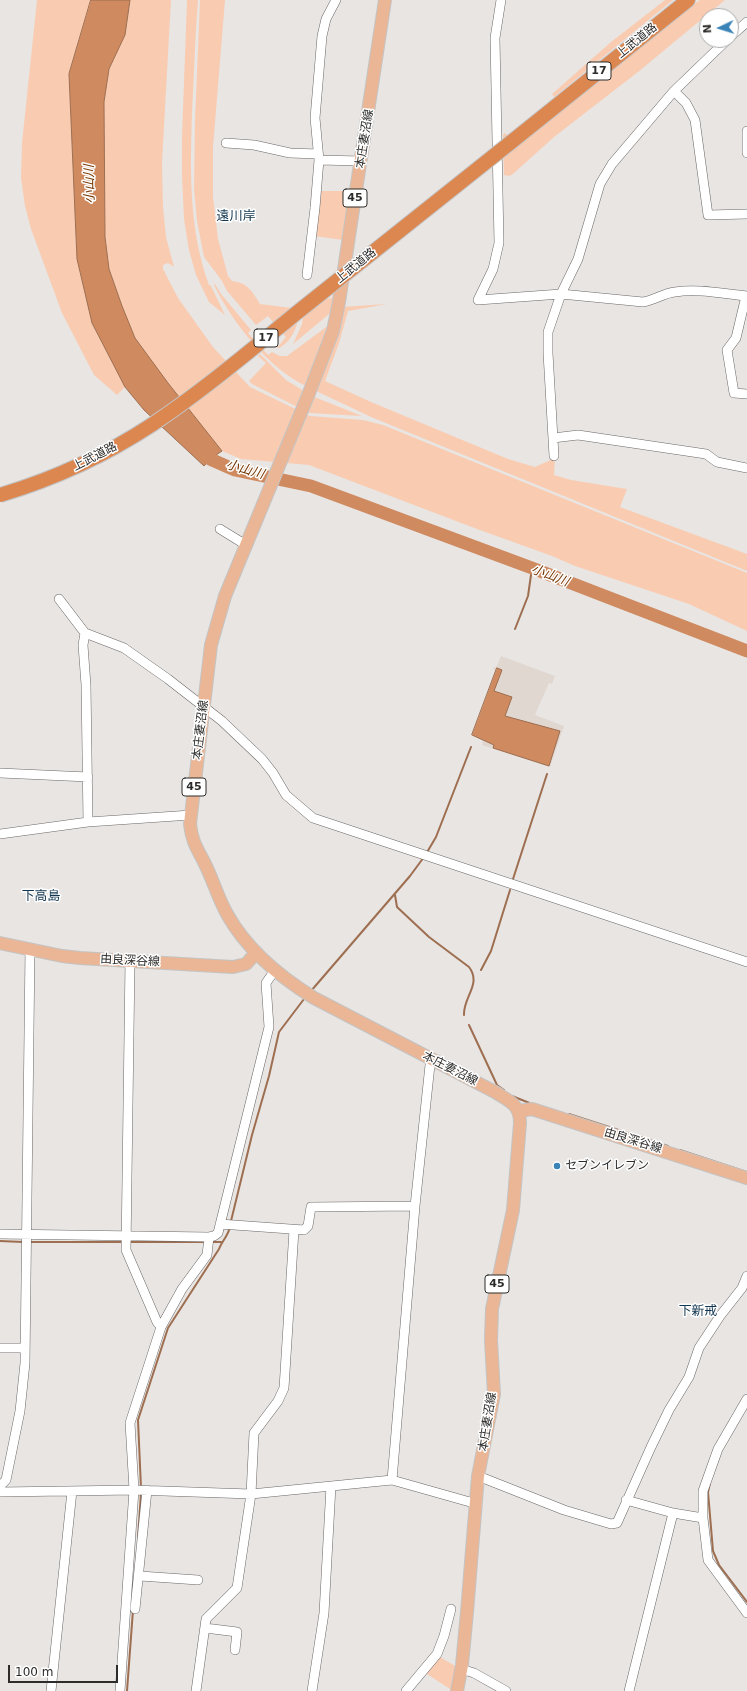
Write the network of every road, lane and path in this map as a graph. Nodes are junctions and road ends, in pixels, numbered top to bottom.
1 (336, 0) edge
2 (385, 0) edge
3 (501, 0) edge
4 (688, 0) edge
5 (747, 22) edge
6 (739, 29) edge
7 (719, 48) edge
8 (674, 91) junction
9 (747, 131) edge
10 (226, 143) dead end
11 (747, 153) edge
12 (319, 157) junction
13 (361, 161) junction
14 (747, 214) edge
15 (307, 275) dead end
16 (562, 294) junction
17 (747, 296) edge
18 (747, 394) edge
19 (553, 438) junction
20 (554, 456) dead end
21 (747, 468) edge
22 (0, 495) edge
23 (220, 529) dead end
24 (247, 541) junction
25 (60, 599) dead end
26 (85, 633) junction
27 (204, 707) junction
28 (0, 772) edge
29 (88, 777) junction
30 (191, 815) junction
31 (88, 822) junction
32 (0, 834) edge
33 (0, 943) edge
34 (30, 949) junction
35 (256, 953) junction
36 (130, 961) junction
37 (747, 962) edge
38 (275, 970) junction
39 (432, 1061) junction
40 (519, 1111) junction
41 (747, 1178) edge
42 (415, 1206) junction
43 (220, 1224) junction
44 (294, 1230) junction
45 (0, 1234) edge
46 (26, 1236) junction
47 (126, 1236) junction
48 (209, 1241) junction
49 (747, 1276) edge
50 (160, 1327) junction
51 (0, 1348) edge
52 (25, 1348) junction
53 (747, 1399) edge
54 (478, 1476) junction
55 (392, 1480) junction
56 (0, 1486) edge
57 (331, 1486) junction
58 (134, 1490) junction
59 (147, 1490) junction
60 (72, 1491) junction
61 (0, 1492) edge
62 (251, 1494) junction
63 (626, 1500) junction
64 (477, 1504) junction
65 (673, 1513) junction
66 (703, 1518) junction
67 (140, 1576) junction
68 (198, 1580) dead end
69 (135, 1609) dead end
70 (451, 1609) dead end
71 (747, 1613) edge
72 (205, 1628) junction
73 (235, 1650) dead end
74 (461, 1669) junction
75 (51, 1691) edge
76 (120, 1691) edge
77 (196, 1691) edge
78 (312, 1691) edge
79 (406, 1691) edge
80 (457, 1691) edge
81 (506, 1691) edge
82 (629, 1691) edge

1 - 12 street
2 - 13 main road, 本庄妻沼線 / 45
3 - 16 street
4 - 22 highway, 上武道路 / 17, bridge
5 - 6 street
7 - 8 street
8 - 14 street
8 - 16 street
9 - 11 street
10 - 12 street
12 - 13 street
12 - 15 street
13 - 24 main road, 本庄妻沼線 / 45
16 - 17 street
16 - 19 street
17 - 18 street
19 - 20 street
19 - 21 street
23 - 24 street
24 - 27 main road, 本庄妻沼線 / 45
25 - 26 street
26 - 27 street
26 - 29 street
27 - 30 main road, 本庄妻沼線 / 45
27 - 37 street
28 - 29 street
29 - 31 street
30 - 31 street
30 - 35 main road, 本庄妻沼線 / 45
31 - 32 street
33 - 34 main road, 由良深谷線
34 - 36 main road, 由良深谷線
34 - 46 street
35 - 36 main road, 由良深谷線
35 - 38 main road, 本庄妻沼線 / 45
36 - 47 street
38 - 39 main road, 本庄妻沼線 / 45
38 - 43 street
39 - 40 main road, 本庄妻沼線 / 45
39 - 42 street
40 - 41 main road, 由良深谷線
40 - 54 main road, 本庄妻沼線 / 45
42 - 44 street
42 - 55 street
43 - 44 street
43 - 48 street
44 - 62 street
45 - 46 street
46 - 47 street
46 - 52 street
47 - 48 street
47 - 50 street
48 - 50 street
49 - 63 street
50 - 58 street
51 - 52 street
52 - 56 street
53 - 66 street
54 - 63 street
54 - 64 main road, 本庄妻沼線 / 45
55 - 57 street
55 - 64 street
57 - 62 street
57 - 78 street
58 - 59 street
58 - 60 street
58 - 76 street
59 - 62 street
59 - 67 street
60 - 61 street
60 - 75 street
62 - 72 street
63 - 65 street
64 - 74 main road, 本庄妻沼線 / 45
65 - 66 street
65 - 82 street
66 - 71 street
67 - 68 street
67 - 69 street
70 - 79 street
72 - 73 street
72 - 77 street
74 - 80 main road, 本庄妻沼線 / 45
74 - 81 street

